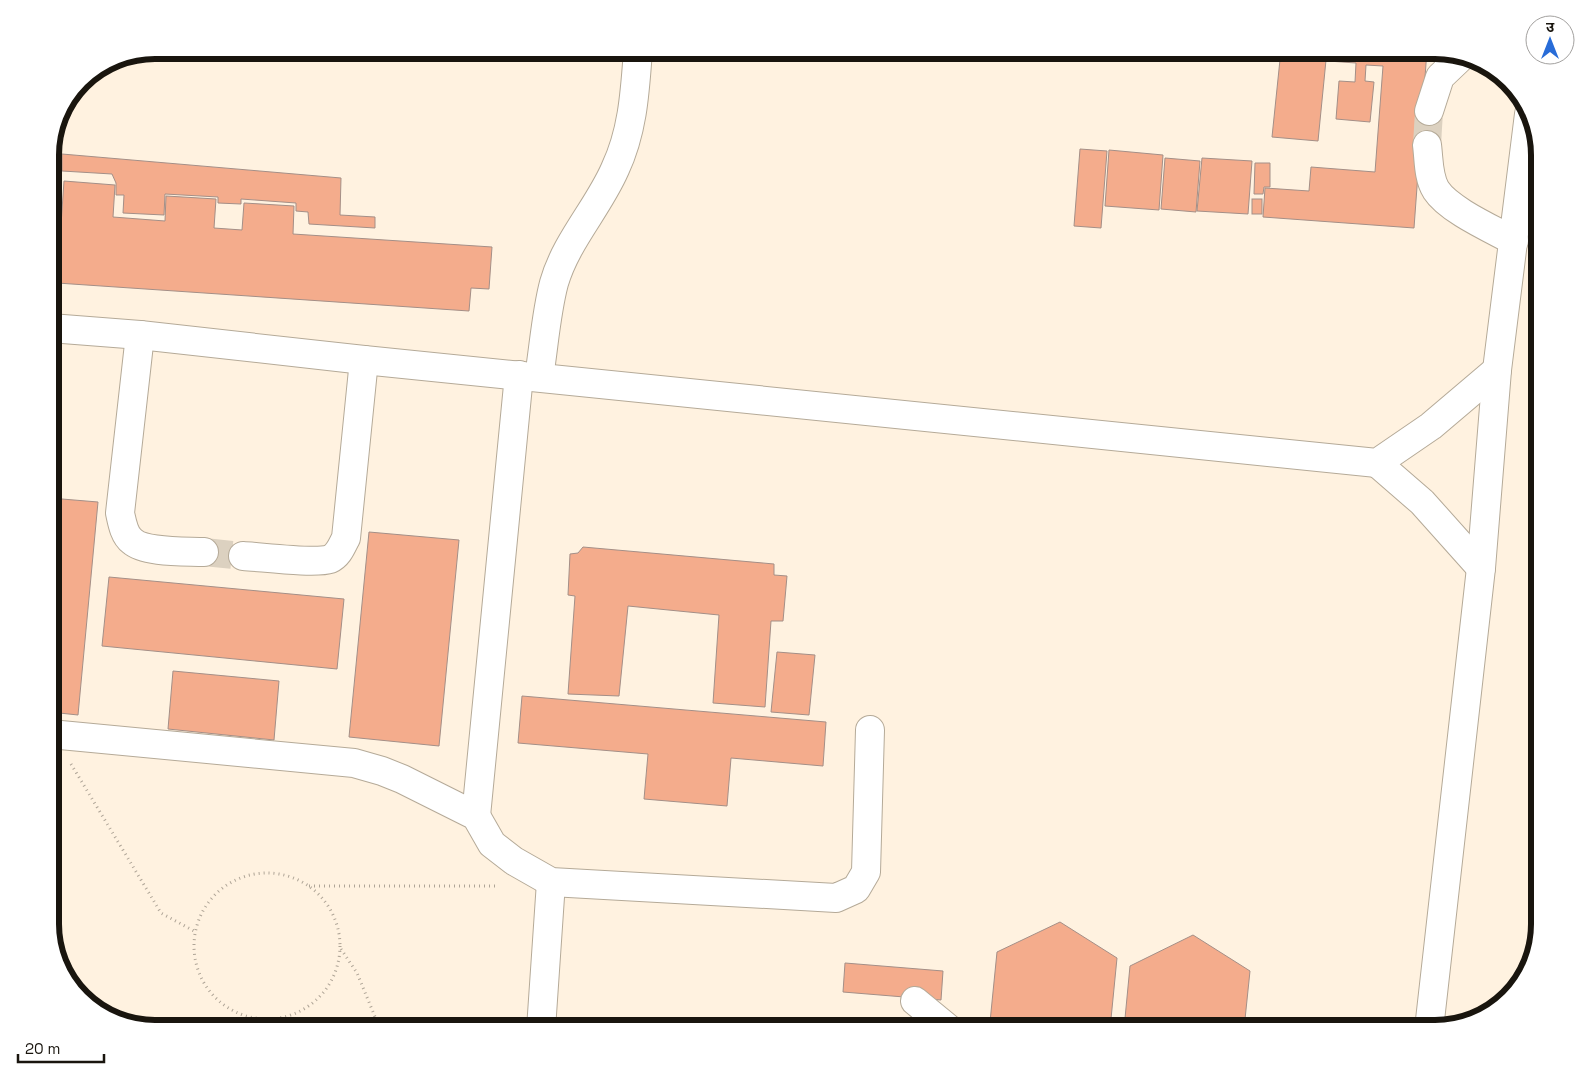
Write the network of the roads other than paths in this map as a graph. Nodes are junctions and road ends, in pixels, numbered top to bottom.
1 (637, 59) edge
2 (1456, 62) edge
3 (1429, 112) tunnel mouth
4 (1527, 128) edge
5 (1427, 145) tunnel mouth
6 (1514, 240) junction
7 (59, 330) edge
8 (140, 335) junction
9 (364, 360) junction
10 (1497, 370) junction
11 (529, 376) junction
12 (1377, 463) junction
13 (204, 552) tunnel mouth
14 (243, 556) tunnel mouth
15 (1481, 568) junction
16 (870, 730) dead end
17 (59, 735) edge
18 (476, 816) junction
19 (551, 882) junction
20 (916, 1001) dead end
21 (542, 1020) edge
22 (938, 1020) edge
23 (1430, 1020) edge

1 - 11 street
2 - 3 street
4 - 6 street
5 - 6 street
6 - 10 street
7 - 8 street
8 - 9 street
8 - 13 street
9 - 11 street
9 - 14 street
10 - 12 street
10 - 15 street
11 - 12 street
11 - 18 street
12 - 15 street
15 - 23 street
16 - 19 street
17 - 18 street
18 - 19 street
19 - 21 street
20 - 22 street

